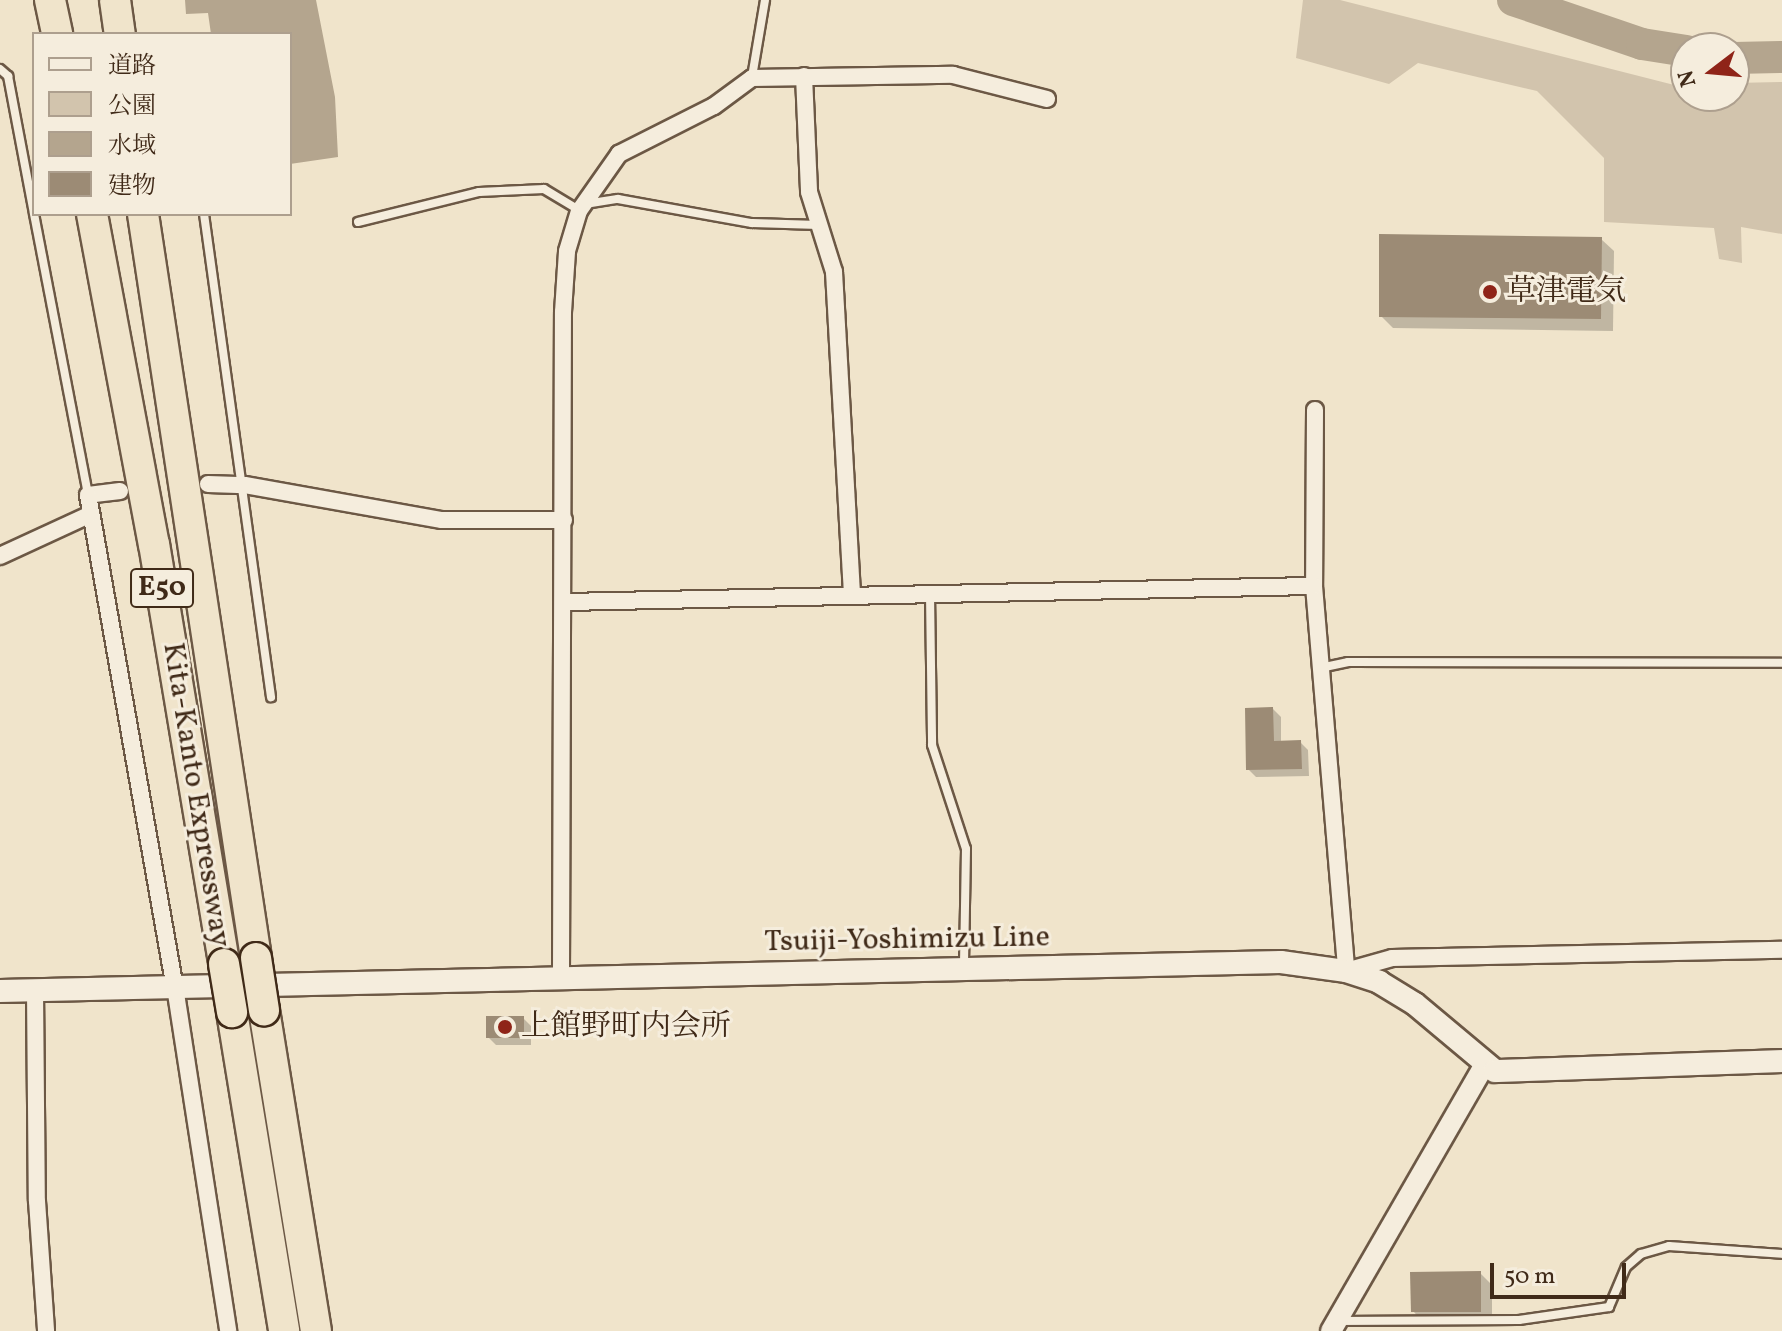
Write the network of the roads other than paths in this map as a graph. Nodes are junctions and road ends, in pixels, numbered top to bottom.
1 (50, 0) edge
2 (115, 0) edge
3 (765, 0) edge
4 (57, 32) edge
5 (120, 32) edge
6 (0, 69) edge
7 (804, 76) junction
8 (752, 78) junction
9 (1047, 99) dead end
10 (32, 203) edge
11 (582, 208) junction
12 (34, 216) edge
13 (92, 216) edge
14 (143, 216) edge
15 (204, 216) edge
16 (358, 222) dead end
17 (819, 225) junction
18 (1315, 410) dead end
19 (208, 484) tunnel mouth
20 (245, 485) junction
21 (120, 491) tunnel mouth
22 (88, 495) junction
23 (91, 514) junction
24 (564, 520) junction
25 (0, 556) edge
26 (1314, 586) junction
27 (930, 594) junction
28 (852, 595) junction
29 (566, 602) junction
30 (1782, 663) edge
31 (1320, 668) junction
32 (271, 697) dead end
33 (1782, 950) edge
34 (963, 970) junction
35 (1346, 971) junction
36 (561, 975) junction
37 (175, 987) junction
38 (35, 990) junction
39 (0, 991) edge
40 (1782, 1061) edge
41 (1484, 1066) junction
42 (1782, 1254) edge
43 (1334, 1326) edge
44 (46, 1331) edge
45 (228, 1331) edge
46 (284, 1331) edge
47 (316, 1331) edge

1 - 4 highway
2 - 5 highway
3 - 8 lane
6 - 10 lane
7 - 8 street
7 - 9 street
7 - 17 street
8 - 11 street
11 - 16 lane
11 - 17 lane
11 - 24 street
12 - 22 lane
13 - 46 highway, Kita-Kanto Expressway / E50, bridge
14 - 47 highway, Kita-Kanto Expressway / E50, bridge
15 - 20 lane
17 - 28 street
18 - 26 street
19 - 20 street
20 - 24 street
20 - 32 lane
21 - 22 street
22 - 23 street
23 - 25 street
23 - 37 street
24 - 29 street
26 - 27 street
26 - 31 street
27 - 28 street
27 - 34 lane
28 - 29 street
29 - 36 street
30 - 31 lane
31 - 35 street
33 - 35 street
34 - 35 main road, Tsuiji-Yoshimizu Line
34 - 36 main road, Tsuiji-Yoshimizu Line
35 - 41 main road, Tsuiji-Yoshimizu Line
36 - 37 main road, Tsuiji-Yoshimizu Line
37 - 38 main road, Tsuiji-Yoshimizu Line
37 - 45 street
38 - 39 main road, Tsuiji-Yoshimizu Line
38 - 44 street
40 - 41 main road, Tsuiji-Yoshimizu Line
41 - 43 street
42 - 43 lane

